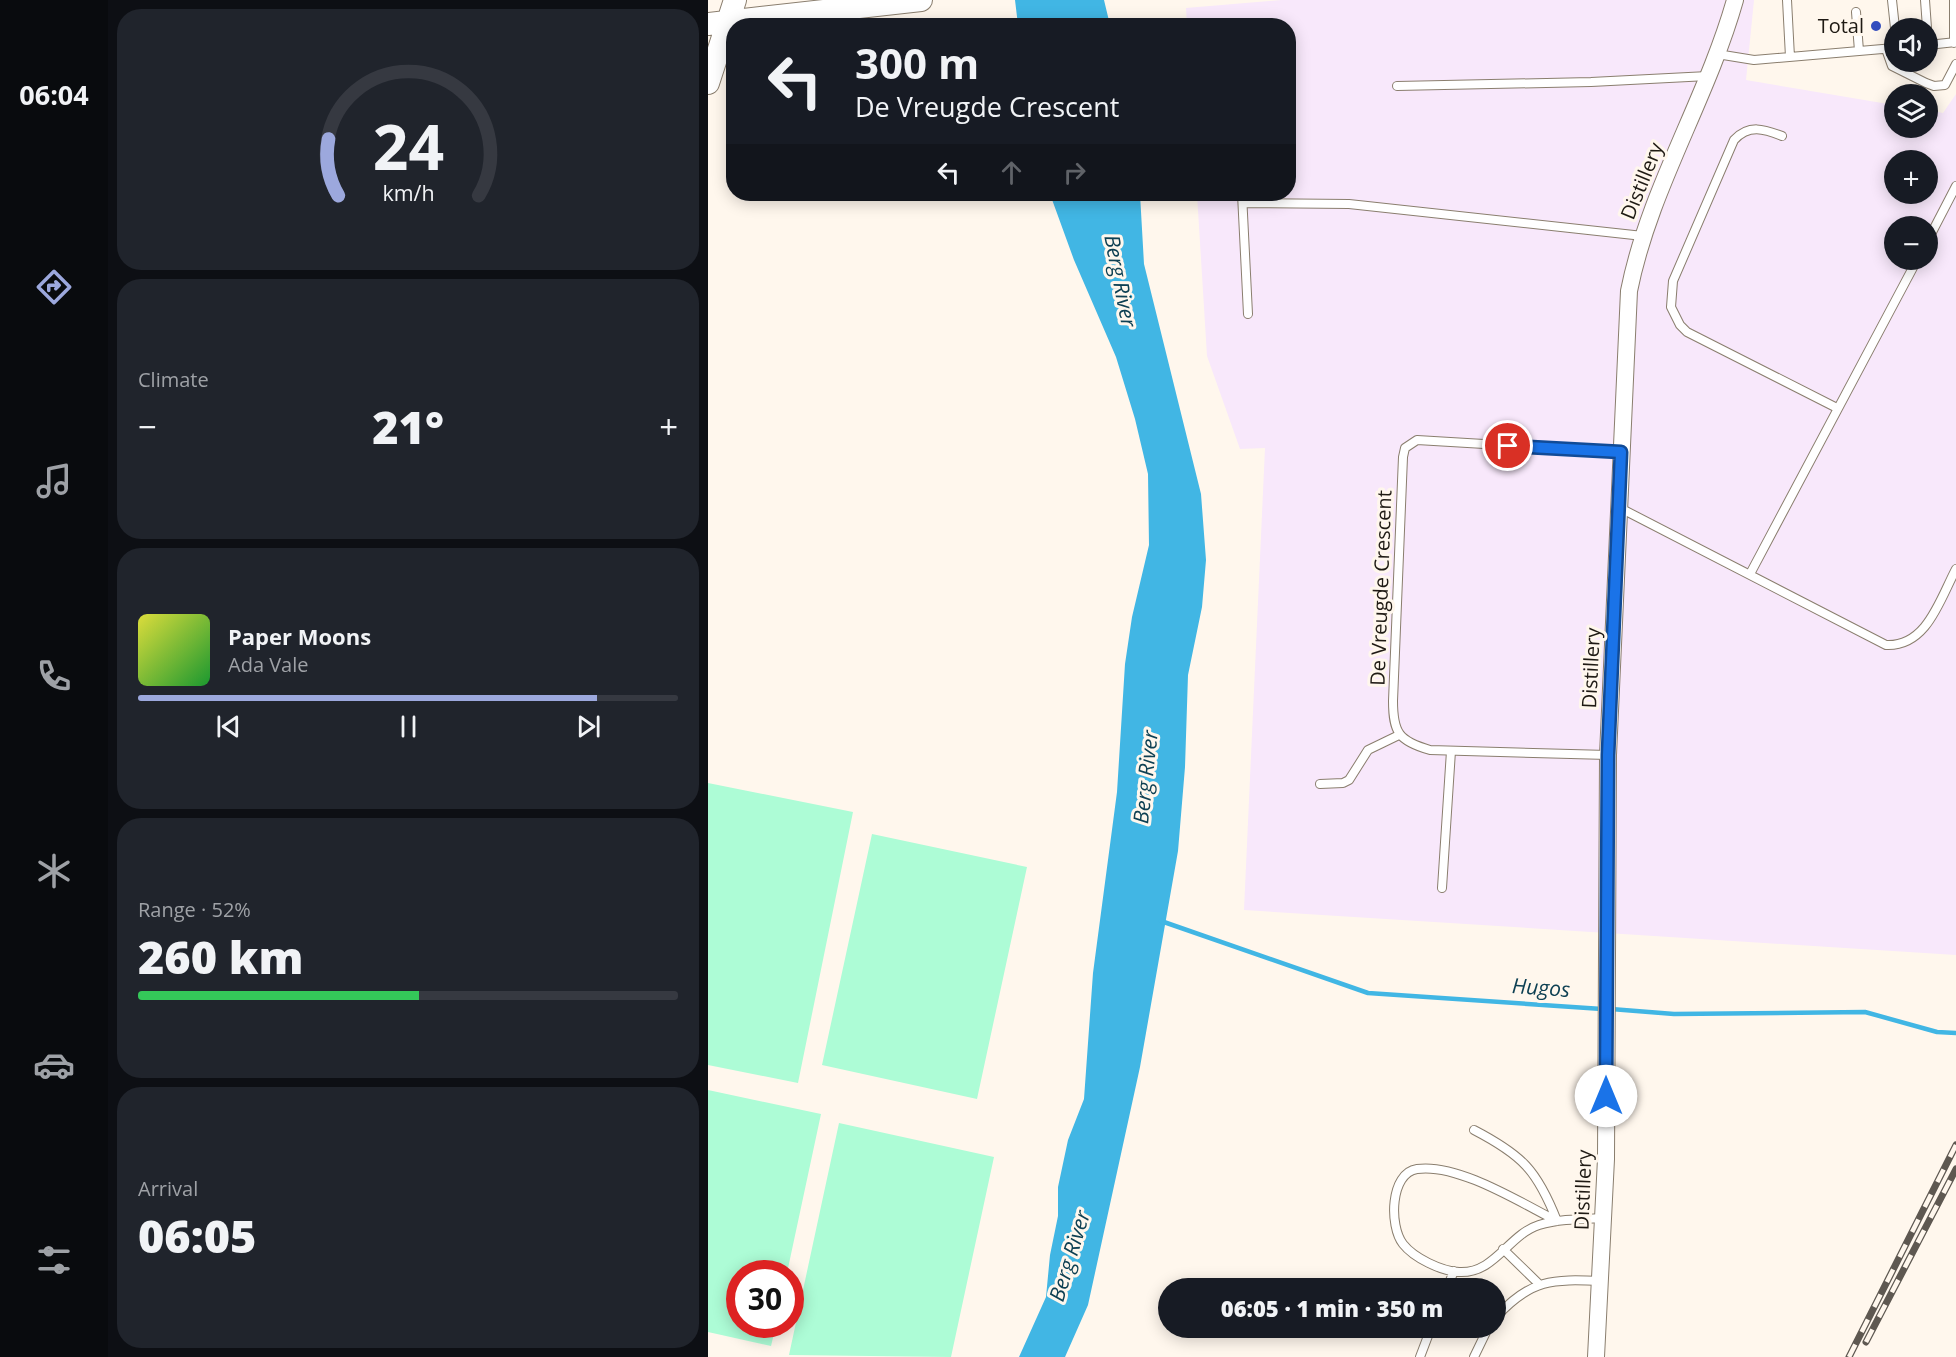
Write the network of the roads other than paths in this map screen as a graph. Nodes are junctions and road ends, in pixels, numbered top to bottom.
1 (735, 0) edge
2 (1735, 0) edge
3 (1787, 0) edge
4 (1893, 0) edge
5 (1925, 0) edge
6 (1954, 0) edge
7 (915, 1) edge
8 (1856, 12) dead end
9 (798, 14) junction
10 (762, 18) edge
11 (790, 18) edge
12 (1894, 18) edge
13 (1926, 18) edge
14 (718, 23) edge
15 (1955, 43) edge
16 (1938, 44) edge
17 (1884, 49) edge
18 (1859, 51) junction
19 (1717, 54) junction
20 (1790, 57) junction
21 (726, 63) edge
22 (1956, 64) edge
23 (1905, 72) edge
24 (1708, 76) junction
25 (708, 84) edge
26 (1397, 86) dead end
27 (1782, 136) dead end
28 (1956, 186) edge
29 (1243, 201) edge
30 (1296, 201) edge
31 (1938, 221) edge
32 (1643, 236) junction
33 (1912, 270) edge
34 (1248, 314) dead end
35 (1837, 408) junction
36 (1621, 452) junction
37 (1620, 508) junction
38 (1956, 568) edge
39 (1750, 574) junction
40 (1399, 735) junction
41 (1451, 751) junction
42 (1608, 755) junction
43 (1320, 784) dead end
44 (1442, 888) dead end
45 (1474, 1130) dead end
46 (1603, 1218) junction
47 (1557, 1221) junction
48 (1503, 1250) junction
49 (1454, 1271) junction
50 (1451, 1278) edge
51 (1601, 1281) junction
52 (1539, 1284) junction
53 (1506, 1306) edge
54 (1427, 1338) edge
55 (1483, 1338) edge
56 (1420, 1357) edge
57 (1474, 1357) edge
58 (1596, 1357) edge

1 - 14 main road
2 - 19 street, Distillery
3 - 20 lane
4 - 12 lane
5 - 13 lane
6 - 15 lane
7 - 9 main road
8 - 18 lane
9 - 10 main road
9 - 11 main road
14 - 25 main road
15 - 16 lane
17 - 18 lane
18 - 20 lane
19 - 20 lane
19 - 24 street, Distillery
21 - 25 main road
22 - 23 lane
24 - 26 lane
24 - 32 street, Distillery
27 - 35 lane
28 - 31 lane
29 - 34 lane
30 - 32 lane
32 - 36 street, Distillery
33 - 35 lane
35 - 39 lane
36 - 37 street, Distillery
36 - 40 lane, De Vreugde Crescent
37 - 39 lane
37 - 42 street, Distillery
38 - 39 lane
40 - 41 lane
40 - 43 lane
41 - 42 lane
41 - 44 lane
42 - 46 street, Distillery
45 - 47 lane
46 - 47 lane
46 - 51 street, Distillery
47 - 48 lane
47 - 49 lane
48 - 49 lane
48 - 52 lane
49 - 50 lane
51 - 52 lane
51 - 58 street, Distillery
52 - 53 lane
54 - 56 lane
55 - 57 lane

